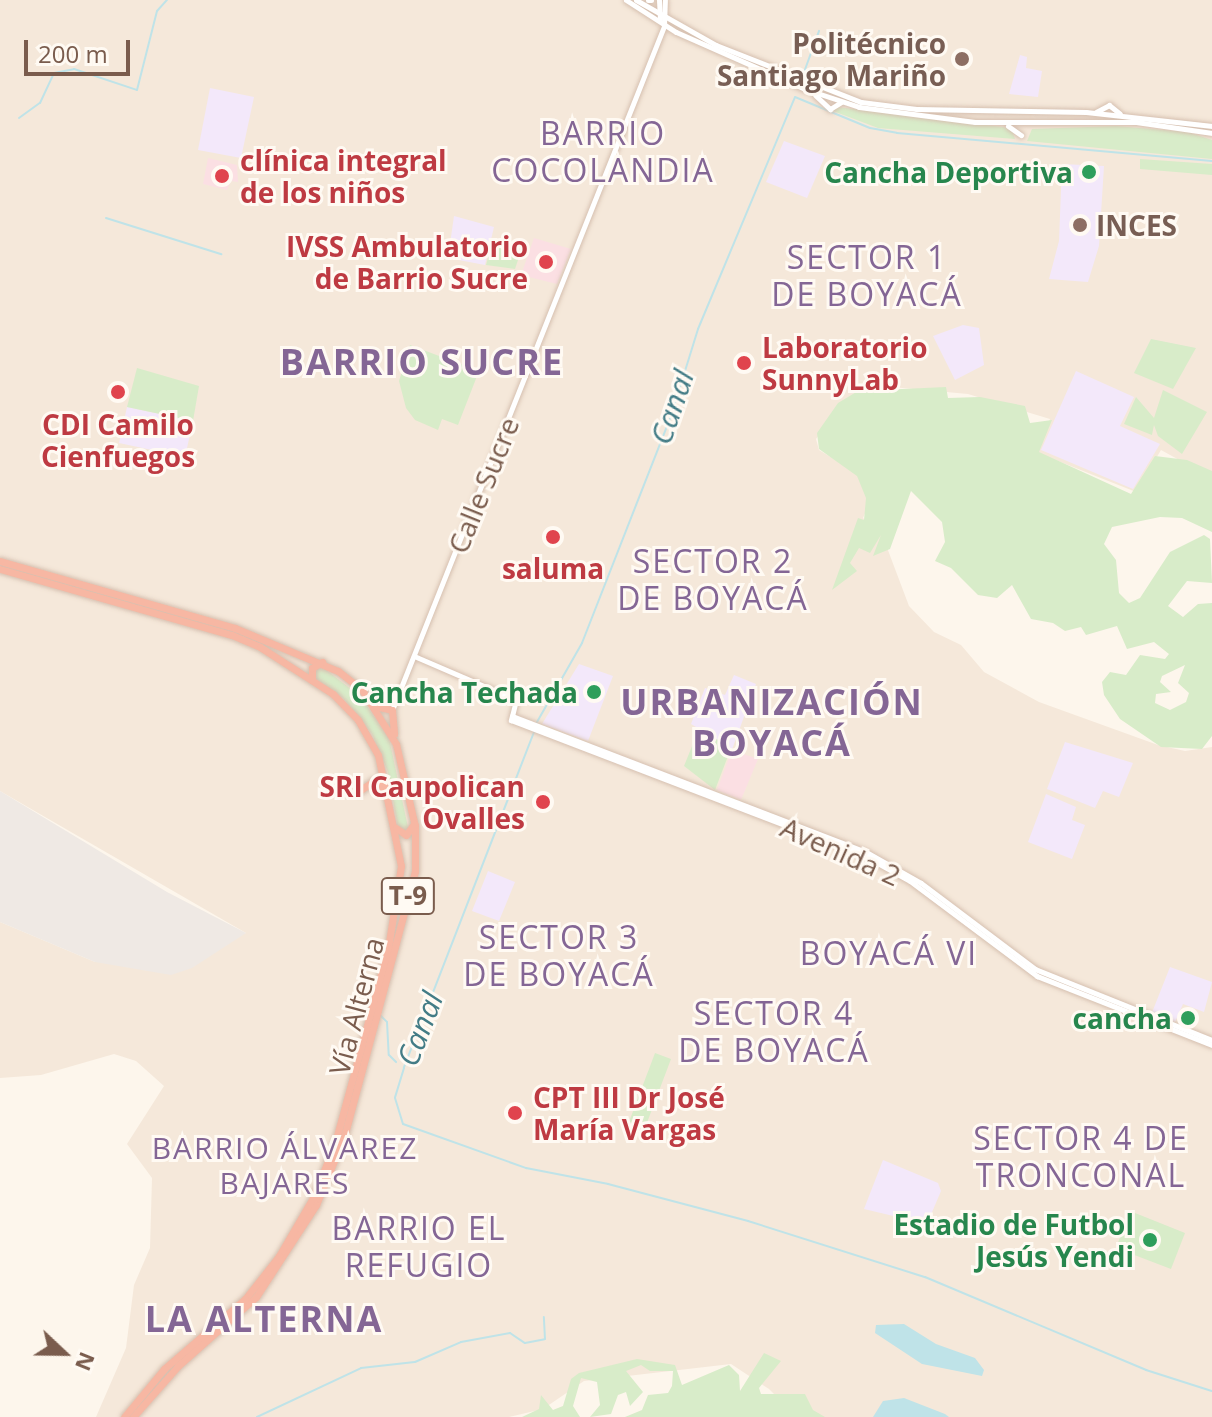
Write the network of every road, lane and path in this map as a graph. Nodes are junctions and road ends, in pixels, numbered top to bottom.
1 (626, 0) edge
2 (636, 0) edge
3 (662, 0) edge
4 (662, 25) junction
5 (1011, 108) junction
6 (1046, 110) junction
7 (1091, 113) junction
8 (1129, 117) junction
9 (1000, 123) junction
10 (1008, 123) junction
11 (1044, 124) junction
12 (1212, 124) edge
13 (1212, 133) edge
14 (0, 561) edge
15 (0, 569) edge
16 (414, 656) junction
17 (322, 662) junction
18 (312, 680) junction
19 (368, 700) junction
20 (392, 710) junction
21 (396, 744) junction
22 (359, 791) dead end
23 (389, 796) junction
24 (414, 820) junction
25 (393, 823) junction
26 (1212, 1043) edge
27 (124, 1417) edge
28 (133, 1417) edge

1 - 4 street
2 - 4 street
3 - 4 street
4 - 5 street
4 - 9 street
4 - 16 street, Calle Sucre
5 - 6 street
5 - 10 street
6 - 7 street
6 - 11 street
7 - 8 street
7 - 8 street
8 - 12 street
9 - 10 street
9 - 11 street
10 - 11 street
11 - 13 street
14 - 17 highway, Vía Alterna / T-9
15 - 18 highway, Vía Alterna / T-9
16 - 20 street, Calle Sucre
16 - 26 street, Avenida 2
17 - 18 highway
17 - 19 highway, Vía Alterna / T-9
18 - 23 highway, Vía Alterna / T-9
19 - 20 highway
19 - 21 highway, Vía Alterna / T-9
20 - 21 highway
21 - 24 highway, Vía Alterna / T-9
22 - 23 highway
23 - 25 highway, Vía Alterna / T-9
24 - 25 highway, T-9
24 - 28 highway, Vía Alterna / T-9
25 - 27 highway, Vía Alterna / T-9

